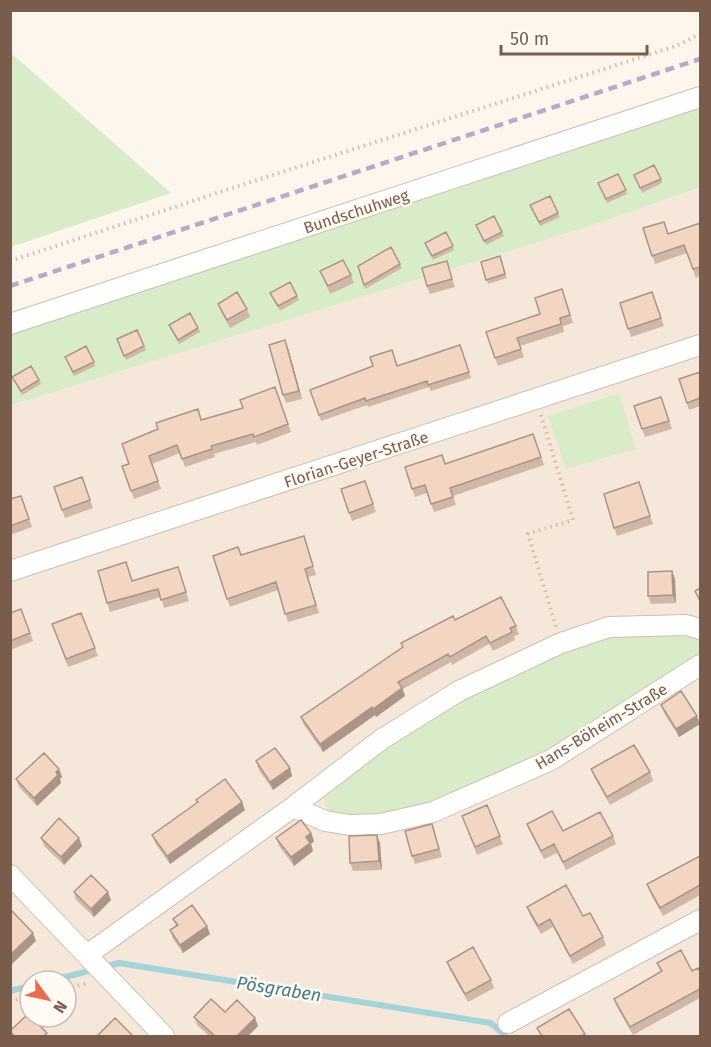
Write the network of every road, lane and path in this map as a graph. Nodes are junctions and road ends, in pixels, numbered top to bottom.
1 (700, 34) edge
2 (700, 98) edge
3 (10, 261) edge
4 (10, 324) edge
5 (700, 345) edge
6 (537, 400) junction
7 (10, 571) edge
8 (700, 629) edge
9 (561, 643) junction
10 (700, 665) edge
11 (293, 807) junction
12 (10, 875) edge
13 (700, 920) edge
14 (95, 964) junction
15 (508, 1023) dead end
16 (164, 1036) edge

1 - 3 path
2 - 4 street, Bundschuhweg
5 - 6 street, Florian-Geyer-Straße
6 - 7 street, Florian-Geyer-Straße
6 - 9 path
8 - 9 street
9 - 11 street
10 - 11 street, Hans-Böheim-Straße
11 - 14 street
12 - 14 street
13 - 15 street
14 - 16 street

